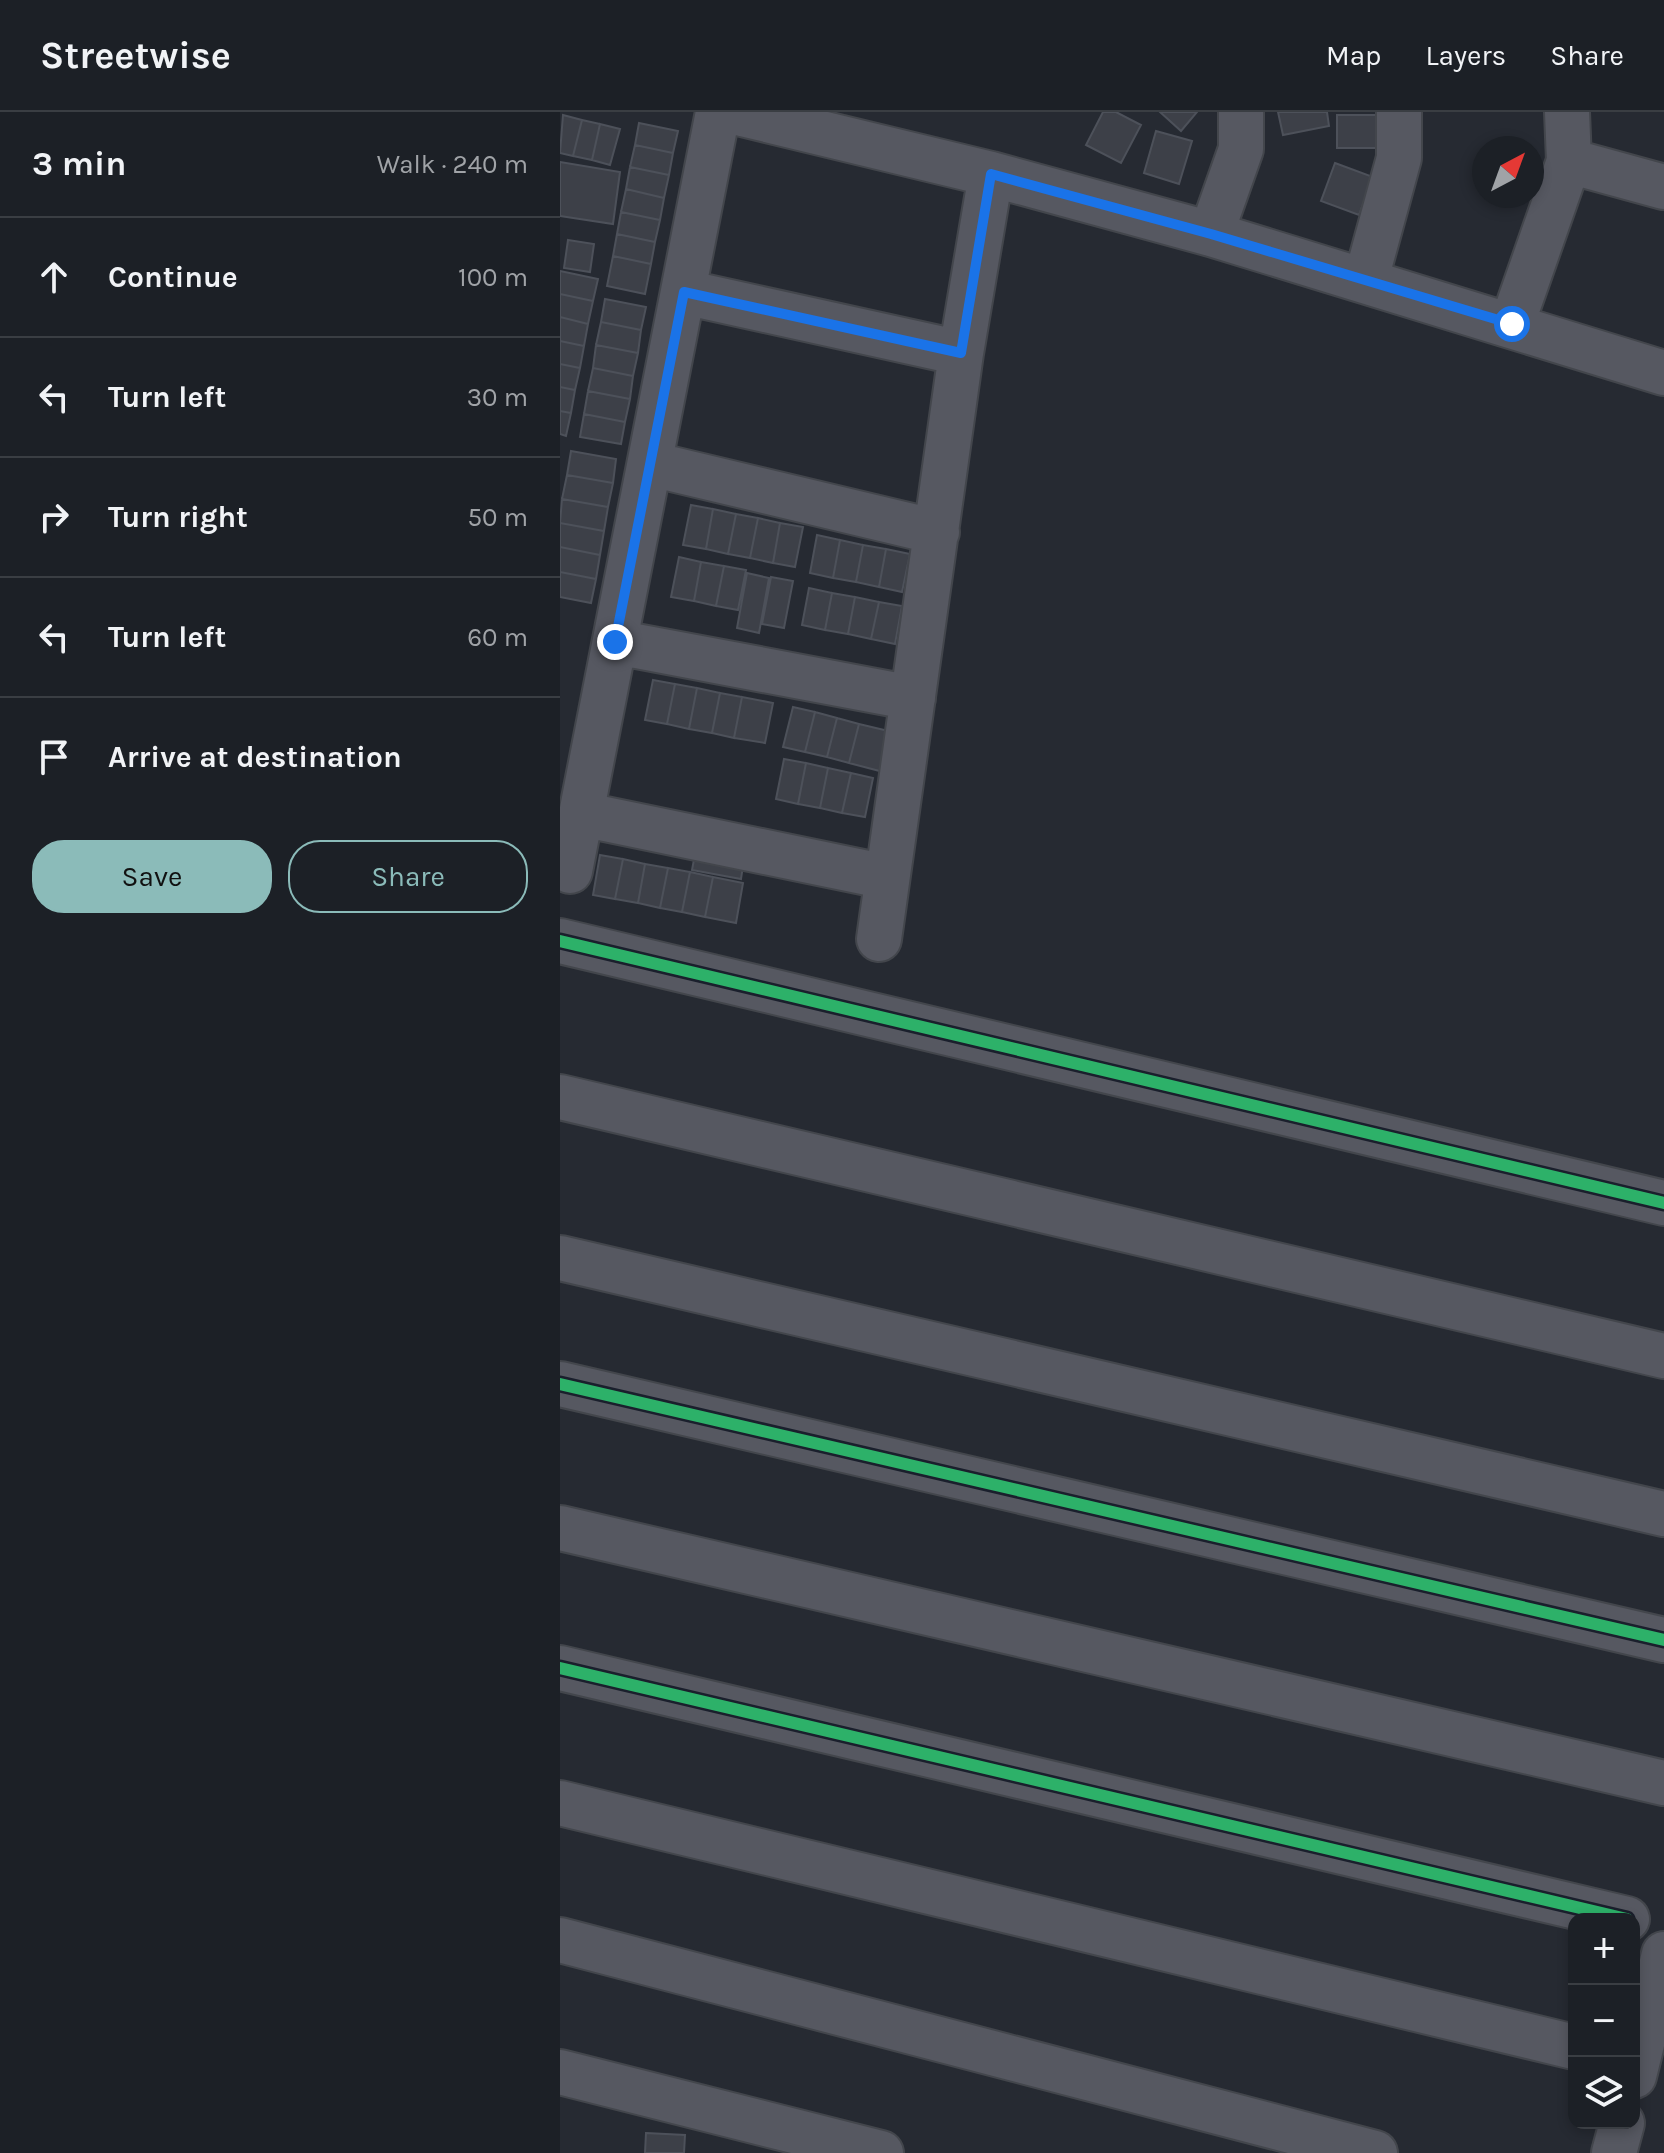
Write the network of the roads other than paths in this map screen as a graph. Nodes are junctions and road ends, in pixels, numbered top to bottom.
1 (718, 112) edge
2 (734, 112) edge
3 (1241, 112) edge
4 (1399, 112) edge
5 (1567, 112) edge
6 (1569, 161) junction
7 (991, 174) junction
8 (1664, 187) edge
9 (1211, 234) junction
10 (1366, 279) junction
11 (684, 292) junction
12 (1512, 324) junction
13 (961, 353) junction
14 (1664, 373) edge
15 (651, 464) junction
16 (937, 532) junction
17 (615, 642) junction
18 (913, 698) junction
19 (581, 814) junction
20 (570, 871) dead end
21 (887, 877) junction
22 (879, 939) dead end
23 (560, 941) edge
24 (560, 1097) edge
25 (1664, 1203) edge
26 (560, 1258) edge
27 (1664, 1356) edge
28 (560, 1384) edge
29 (1664, 1514) edge
30 (560, 1528) edge
31 (1664, 1640) edge
32 (560, 1668) edge
33 (1664, 1783) edge
34 (560, 1803) edge
35 (1601, 1913) edge
36 (1640, 1922) edge
37 (1664, 1928) edge
38 (560, 1940) edge
39 (1664, 1954) edge
40 (1568, 2046) edge
41 (1638, 2057) edge
42 (560, 2072) edge
43 (1620, 2129) edge
44 (881, 2153) edge
45 (1375, 2153) edge
46 (1614, 2153) edge

1 - 11 street
2 - 7 street
3 - 9 street
4 - 10 street
5 - 6 street
6 - 8 street
6 - 12 street
7 - 9 street
7 - 13 street
9 - 10 street
10 - 12 street
11 - 13 street
11 - 15 street
12 - 14 street
13 - 16 street
15 - 16 street
15 - 17 street
16 - 18 street
17 - 18 street
17 - 19 street
18 - 21 street
19 - 20 street
19 - 21 street
21 - 22 street
23 - 25 street
24 - 27 street
26 - 29 street
28 - 31 street
30 - 33 street
32 - 35 street
34 - 40 street
36 - 37 street
38 - 45 street
39 - 41 street
42 - 44 street
43 - 46 street

